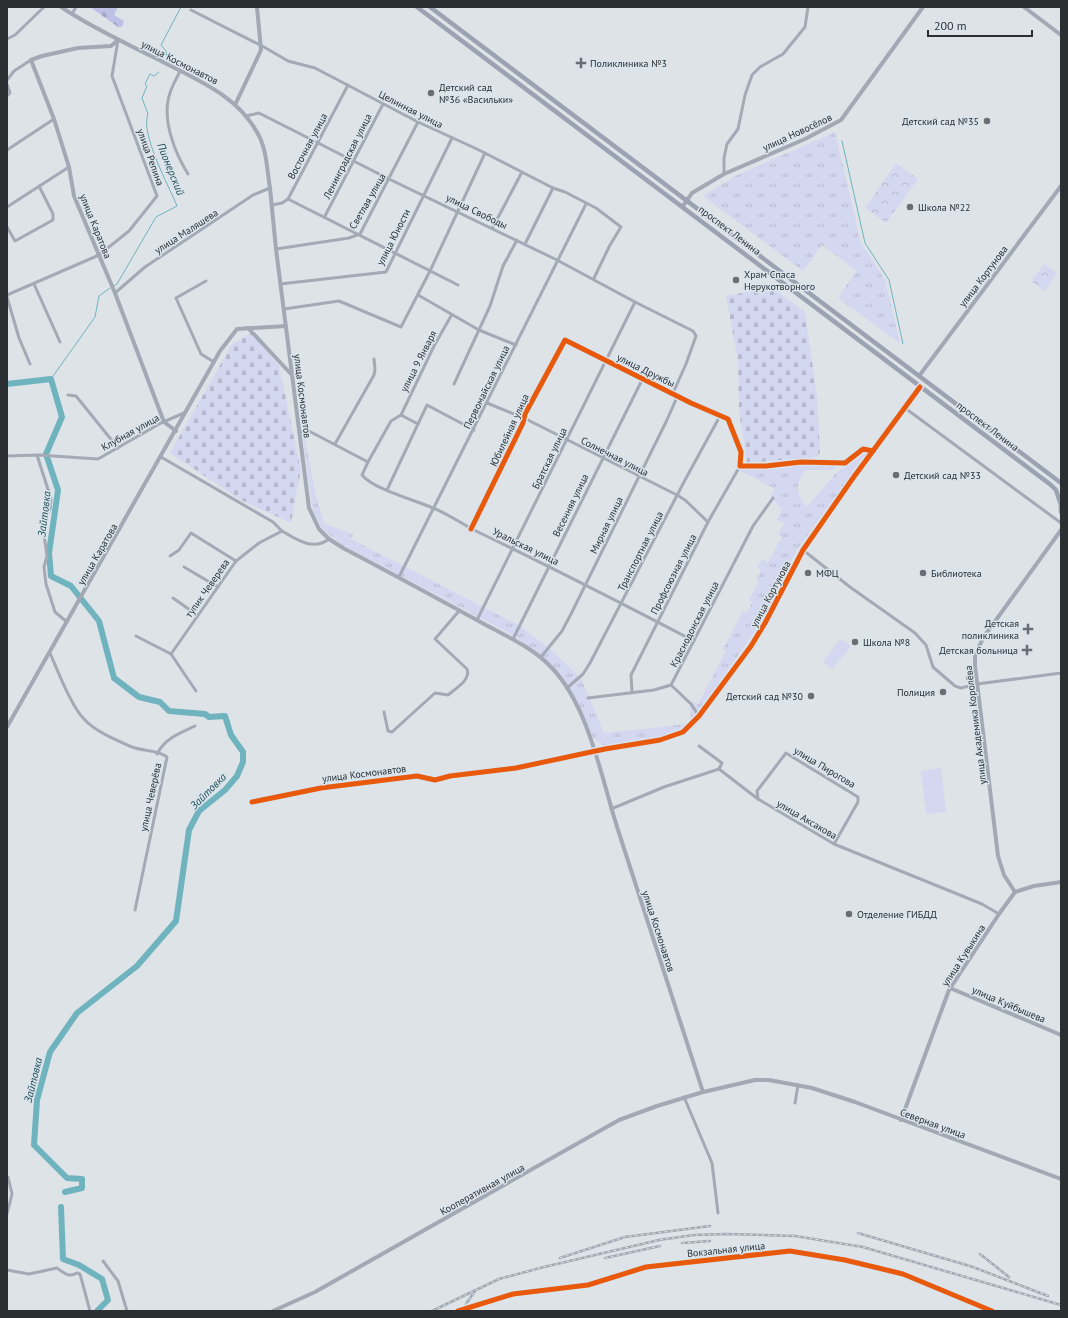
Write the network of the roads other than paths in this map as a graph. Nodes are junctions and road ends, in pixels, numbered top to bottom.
1 (44, 7) edge
2 (61, 7) edge
3 (76, 7) edge
4 (257, 7) edge
5 (417, 7) edge
6 (808, 7) edge
7 (923, 7) edge
8 (1024, 7) edge
9 (433, 8) edge
10 (192, 10) dead end
11 (72, 14) junction
12 (1061, 35) edge
13 (7, 39) edge
14 (118, 40) junction
15 (262, 45) junction
16 (498, 58) junction
17 (31, 60) junction
18 (493, 64) junction
19 (180, 71) junction
20 (7, 80) edge
21 (7, 84) edge
22 (348, 85) junction
23 (7, 96) edge
24 (383, 104) junction
25 (235, 105) junction
26 (246, 116) junction
27 (54, 119) junction
28 (418, 122) junction
29 (452, 138) junction
30 (318, 143) junction
31 (7, 150) edge
32 (485, 152) junction
33 (354, 160) junction
34 (69, 167) junction
35 (522, 172) junction
36 (188, 174) dead end
37 (724, 174) junction
38 (389, 179) junction
39 (39, 186) junction
40 (1061, 186) edge
41 (270, 188) junction
42 (553, 188) junction
43 (424, 194) junction
44 (288, 199) junction
45 (687, 200) junction
46 (586, 204) junction
47 (272, 206) junction
48 (683, 206) junction
49 (7, 207) edge
50 (458, 211) junction
51 (326, 216) junction
52 (7, 227) edge
53 (493, 227) junction
54 (360, 234) junction
55 (517, 240) junction
56 (525, 244) junction
57 (276, 249) junction
58 (395, 252) junction
59 (99, 255) junction
60 (557, 260) junction
61 (430, 271) junction
62 (594, 278) junction
63 (206, 281) dead end
64 (34, 284) junction
65 (280, 284) junction
66 (458, 285) dead end
67 (115, 293) junction
68 (418, 295) junction
69 (7, 296) edge
70 (635, 302) junction
71 (284, 309) junction
72 (451, 316) junction
73 (286, 326) junction
74 (248, 328) junction
75 (479, 330) junction
76 (565, 340) joint
77 (60, 342) dead end
78 (516, 346) junction
79 (374, 359) dead end
80 (606, 361) junction
81 (214, 362) junction
82 (30, 364) dead end
83 (292, 375) junction
84 (919, 376) junction
85 (643, 378) junction
86 (925, 381) junction
87 (914, 382) junction
88 (454, 384) dead end
89 (920, 387) junction
90 (673, 393) junction
91 (678, 395) junction
92 (68, 396) dead end
93 (487, 403) junction
94 (905, 408) junction
95 (188, 412) junction
96 (400, 415) junction
97 (720, 416) junction
98 (524, 418) junction
99 (164, 422) junction
100 (418, 424) junction
101 (474, 430) junction
102 (176, 431) junction
103 (299, 432) junction
104 (566, 440) junction
105 (335, 444) junction
106 (118, 448) junction
107 (873, 451) junction
108 (38, 455) junction
109 (7, 456) edge
110 (161, 457) junction
111 (602, 458) junction
112 (368, 462) junction
113 (740, 466) junction
114 (639, 476) junction
115 (1061, 483) edge
116 (387, 490) junction
117 (677, 495) junction
118 (772, 498) dead end
119 (1061, 505) edge
120 (434, 508) junction
121 (1061, 512) edge
122 (708, 522) junction
123 (1061, 523) edge
124 (471, 529) junction
125 (282, 531) junction
126 (1061, 531) edge
127 (329, 538) junction
128 (512, 548) junction
129 (803, 550) junction
130 (170, 556) dead end
131 (236, 561) junction
132 (549, 566) junction
133 (184, 567) dead end
134 (399, 577) junction
135 (586, 585) junction
136 (218, 587) junction
137 (173, 598) dead end
138 (622, 604) junction
139 (459, 611) junction
140 (197, 616) junction
141 (477, 620) junction
142 (67, 622) junction
143 (658, 622) junction
144 (136, 636) dead end
145 (513, 639) junction
146 (694, 641) junction
147 (50, 653) junction
148 (171, 654) junction
149 (542, 658) junction
150 (1061, 673) edge
151 (977, 684) junction
152 (671, 685) junction
153 (567, 688) junction
154 (196, 692) dead end
155 (632, 692) junction
156 (588, 698) dead end
157 (384, 712) dead end
158 (699, 716) junction
159 (7, 726) edge
160 (194, 726) dead end
161 (699, 746) dead end
162 (596, 752) junction
163 (157, 754) junction
164 (719, 770) junction
165 (758, 799) junction
166 (252, 802) dead end
167 (611, 809) junction
168 (834, 844) junction
169 (1061, 882) edge
170 (1015, 892) junction
171 (135, 910) dead end
172 (999, 914) junction
173 (950, 988) junction
174 (1061, 1034) edge
175 (798, 1085) junction
176 (703, 1092) junction
177 (684, 1097) junction
178 (795, 1102) dead end
179 (901, 1120) junction
180 (8, 1177) edge
181 (1061, 1179) edge
182 (718, 1213) dead end
183 (7, 1214) edge
184 (103, 1261) dead end
185 (7, 1270) edge
186 (90, 1311) edge
187 (127, 1311) edge
188 (273, 1311) edge
189 (458, 1311) edge
190 (992, 1311) edge

1 - 13 street
2 - 11 main road, улица Космонавтов
3 - 11 street
4 - 15 main road
5 - 18 main road, проспект Ленина
6 - 37 street
7 - 37 main road, улица Новосёлов
8 - 12 main road
9 - 16 main road, проспект Ленина
10 - 15 street, Целинная улица
11 - 14 main road, улица Космонавтов
14 - 17 main road
14 - 19 main road, улица Космонавтов
14 - 59 street, улица Репина
15 - 22 street, Целинная улица
15 - 25 main road
16 - 18 main road
16 - 45 main road, проспект Ленина
17 - 20 street
17 - 27 main road, улица Каратова
18 - 48 main road, проспект Ленина
19 - 25 main road, улица Космонавтов
19 - 36 street
21 - 23 street
22 - 24 street, Целинная улица
22 - 30 street, Восточная улица
24 - 28 street, Целинная улица
24 - 33 street, Ленинградская улица
25 - 26 main road, улица Космонавтов
26 - 30 street, улица Свободы
26 - 41 main road, улица Космонавтов
27 - 31 street
27 - 34 main road, улица Каратова
28 - 29 street, Целинная улица
28 - 38 street, Светлая улица
29 - 32 street, Целинная улица
29 - 43 street, улица Юности
30 - 33 street, улица Свободы
30 - 44 street, Восточная улица
32 - 35 street, Целинная улица
32 - 50 street
33 - 38 street, улица Свободы
33 - 51 street, Ленинградская улица
34 - 39 street
34 - 59 main road, улица Каратова
35 - 42 street, Целинная улица
35 - 53 street
37 - 45 main road, улица Новосёлов
38 - 43 street, улица Свободы
38 - 54 street, Светлая улица
39 - 49 street
39 - 52 street
40 - 84 main road, улица Кортунова
41 - 47 main road, улица Космонавтов
41 - 67 street, улица Маляшева
42 - 46 street, Целинная улица
42 - 56 street
43 - 50 street, улица Свободы
43 - 58 street, улица Юности
44 - 47 street
44 - 51 street
45 - 48 main road, улица Новосёлов
45 - 84 main road, проспект Ленина
46 - 60 street, Первомайская улица
46 - 62 street, Целинная улица
47 - 57 main road, улица Космонавтов
48 - 87 main road, проспект Ленина
50 - 53 street, улица Свободы
50 - 61 street
51 - 54 street
53 - 55 street, улица Свободы
54 - 57 street, Светлая улица
54 - 58 street
55 - 56 street, улица Свободы
55 - 75 street
56 - 60 street, улица Свободы
57 - 65 main road, улица Космонавтов
58 - 61 street
58 - 65 street, улица Юности
59 - 64 street, улица Репина
59 - 67 main road, улица Каратова
60 - 62 street, улица Свободы
60 - 78 street, Первомайская улица
61 - 66 street
61 - 68 street
62 - 70 street, улица Свободы
63 - 81 street
64 - 69 street, улица Репина
64 - 77 street
65 - 71 main road, улица Космонавтов
67 - 99 main road, улица Каратова
68 - 71 street
68 - 72 street
69 - 82 street, улица Репина
70 - 80 street, Братская улица
70 - 90 street, улица Свободы
71 - 73 main road, улица Космонавтов
72 - 75 street
72 - 96 street, улица 9 Января
73 - 74 main road, улица Каратова
73 - 83 main road, улица Космонавтов
74 - 81 main road, улица Каратова
74 - 83 main road
75 - 78 street
75 - 88 street
76 - 80 street, улица Дружбы
76 - 98 street, Юбилейная улица
78 - 93 street, Первомайская улица
79 - 105 street
80 - 85 street, улица Дружбы
80 - 104 street, Братская улица
81 - 95 main road, улица Каратова
83 - 103 main road, улица Космонавтов
84 - 86 main road, проспект Ленина
84 - 87 main road
85 - 90 street, улица Дружбы
85 - 111 street, Весенняя улица
86 - 89 main road
86 - 115 main road, проспект Ленина
87 - 89 main road, проспект Ленина
89 - 94 main road, улица Кортунова
89 - 119 main road, проспект Ленина
90 - 91 street, улица Дружбы
91 - 97 street, улица Дружбы
91 - 114 street, Мирная улица
92 - 106 street
93 - 98 street, Солнечная улица
93 - 101 street, Первомайская улица
94 - 107 main road, улица Кортунова
94 - 123 street
95 - 99 street, Клубная улица
95 - 102 main road, улица Каратова
96 - 100 street
96 - 112 street, улица 9 Января
97 - 113 street
97 - 117 street, Транспортная улица
98 - 104 street, Солнечная улица
98 - 124 street, Юбилейная улица
99 - 102 main road
99 - 106 street, Клубная улица
100 - 101 street
100 - 116 street
101 - 120 street, Первомайская улица
102 - 110 main road, улица Каратова
103 - 105 street
103 - 127 main road, улица Космонавтов
104 - 111 street, Солнечная улица
104 - 128 street, Братская улица
105 - 112 street
106 - 108 street, Клубная улица
107 - 113 street
107 - 129 main road, улица Кортунова
108 - 109 street, Клубная улица
108 - 142 street
110 - 125 street
110 - 142 main road, улица Каратова
111 - 114 street, Солнечная улица
111 - 132 street, Весенняя улица
112 - 116 street, Уральская улица
113 - 122 street, Профсоюзная улица
114 - 117 street, Солнечная улица
114 - 135 street, Мирная улица
116 - 120 street, Уральская улица
117 - 122 street, Солнечная улица
117 - 138 street, Транспортная улица
118 - 146 street, Краснодонская улица
119 - 121 main road
120 - 124 street, Уральская улица
120 - 134 street, Первомайская улица
122 - 143 street, Профсоюзная улица
124 - 128 street, Уральская улица
125 - 127 street
125 - 131 street, тупик Чеверева
126 - 151 main road, улица Академика Королёва
127 - 134 main road, улица Космонавтов
128 - 132 street, Уральская улица
128 - 141 street, Братская улица
129 - 151 street
129 - 158 main road, улица Кортунова
130 - 131 street
131 - 136 street, тупик Чеверева
132 - 135 street, Уральская улица
132 - 145 street, Весенняя улица
133 - 136 street
134 - 139 main road, улица Космонавтов
135 - 138 street, Уральская улица
135 - 149 street, Мирная улица
136 - 140 street, тупик Чеверева
137 - 140 street
138 - 143 street, Уральская улица
138 - 153 street, Транспортная улица
139 - 141 main road, улица Космонавтов
139 - 157 street
140 - 148 street, тупик Чеверева
141 - 145 main road, улица Космонавтов
142 - 147 main road, улица Каратова
143 - 146 street, Уральская улица
143 - 155 street, Профсоюзная улица
144 - 148 street
145 - 149 main road, улица Космонавтов
146 - 152 street, Краснодонская улица
147 - 159 main road, улица Каратова
147 - 163 street, улица Чеверёва
148 - 154 street
149 - 153 main road, улица Космонавтов
150 - 151 street
151 - 170 main road, улица Академика Королёва
152 - 155 street
152 - 158 street
153 - 162 main road, улица Космонавтов
155 - 156 street
158 - 162 main road, улица Кортунова
160 - 163 street
161 - 164 street
162 - 166 street, улица Космонавтов
162 - 167 main road, улица Космонавтов
163 - 171 street, улица Чеверёва
164 - 165 street, улица Аксакова
164 - 167 street
165 - 168 street, улица Аксакова
165 - 168 street, улица Пирогова
167 - 176 main road, улица Космонавтов
168 - 172 street, улица Аксакова
169 - 170 main road
170 - 172 main road, улица Кувыкина
172 - 173 main road, улица Кувыкина
173 - 174 main road, улица Куйбышева
173 - 179 main road, улица Кувыкина
175 - 176 main road, Северная улица
175 - 178 street
175 - 179 main road, Северная улица
176 - 177 main road, Кооперативная улица
177 - 182 street
177 - 188 main road, Кооперативная улица
179 - 181 main road, Северная улица
180 - 183 street
184 - 187 street
185 - 186 street
189 - 190 street, Вокзальная улица

